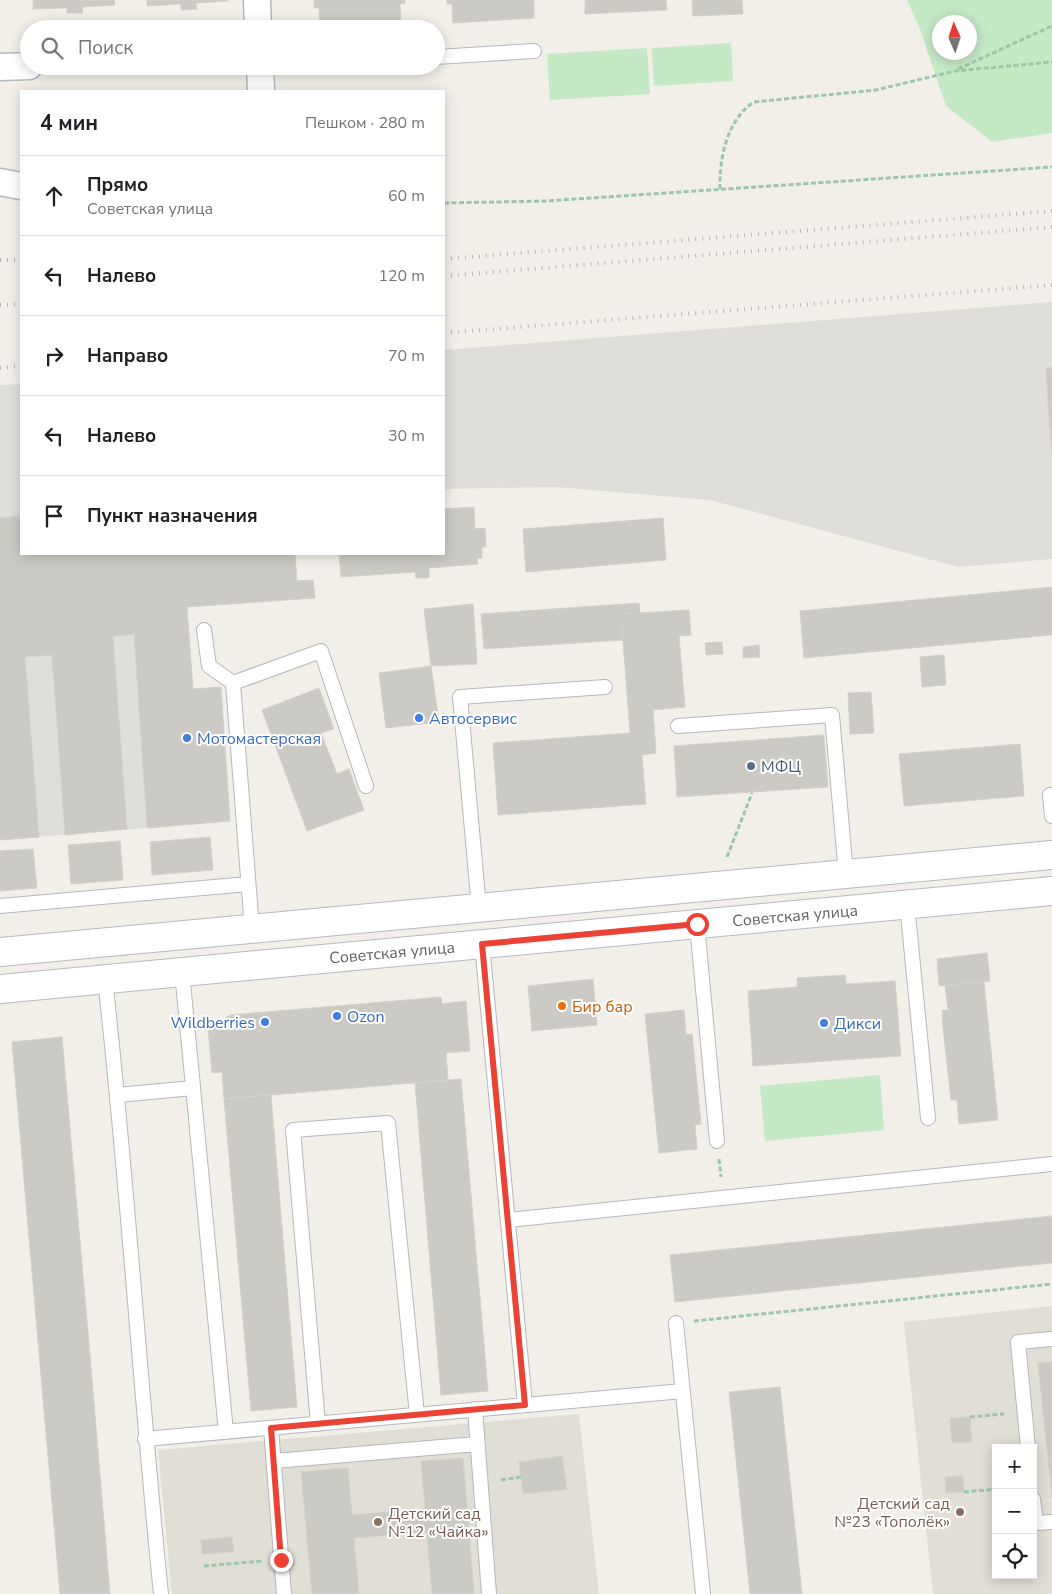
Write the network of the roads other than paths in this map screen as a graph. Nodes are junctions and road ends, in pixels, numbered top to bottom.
1 (257, 0) edge
2 (258, 20) edge
3 (534, 51) dead end
4 (445, 56) edge
5 (20, 66) edge
6 (0, 67) edge
7 (0, 182) edge
8 (20, 186) edge
9 (204, 630) dead end
10 (233, 683) junction
11 (605, 687) dead end
12 (678, 726) dead end
13 (366, 786) dead end
14 (1050, 795) dead end
15 (1052, 816) edge
16 (1052, 855) edge
17 (846, 874) junction
18 (248, 884) junction
19 (1052, 891) edge
20 (907, 904) junction
21 (0, 906) edge
22 (479, 908) junction
23 (697, 924) junction
24 (252, 929) junction
25 (482, 944) junction
26 (0, 952) edge
27 (182, 972) junction
28 (106, 979) junction
29 (0, 989) edge
30 (193, 1088) junction
31 (118, 1095) junction
32 (928, 1118) dead end
33 (717, 1141) road end
34 (1052, 1164) edge
35 (508, 1220) junction
36 (676, 1323) road end
37 (1052, 1339) edge
38 (683, 1391) junction
39 (525, 1405) junction
40 (475, 1410) junction
41 (418, 1415) junction
42 (318, 1424) junction
43 (271, 1428) junction
44 (226, 1432) junction
45 (145, 1439) junction
46 (477, 1444) junction
47 (1028, 1444) edge
48 (274, 1461) junction
49 (1052, 1522) edge
50 (1037, 1524) edge
51 (161, 1594) edge
52 (284, 1594) edge
53 (489, 1594) edge
54 (703, 1594) edge

1 - 2 street
3 - 4 lane
5 - 6 street
7 - 8 street
9 - 10 lane
10 - 13 lane
10 - 18 lane
11 - 22 lane
12 - 17 lane
14 - 15 lane
16 - 17 main road
17 - 22 main road
18 - 21 lane
18 - 24 lane
19 - 20 main road, Советская улица
20 - 23 main road, Советская улица
20 - 32 lane
22 - 24 main road
23 - 25 main road, Советская улица
23 - 33 lane
24 - 26 main road
25 - 27 main road, Советская улица
25 - 35 lane
27 - 28 main road, Советская улица
27 - 30 lane
28 - 29 main road, Советская улица
28 - 31 lane
30 - 31 lane
30 - 44 lane
31 - 45 lane
34 - 35 lane
35 - 39 lane
36 - 38 lane
37 - 47 lane
38 - 39 lane
38 - 54 lane
39 - 40 lane
40 - 41 lane
40 - 46 lane
41 - 42 lane
41 - 42 lane
42 - 43 lane
43 - 44 lane
43 - 48 lane
44 - 45 lane
45 - 51 lane
46 - 48 lane
46 - 53 lane
48 - 52 lane
49 - 50 lane

